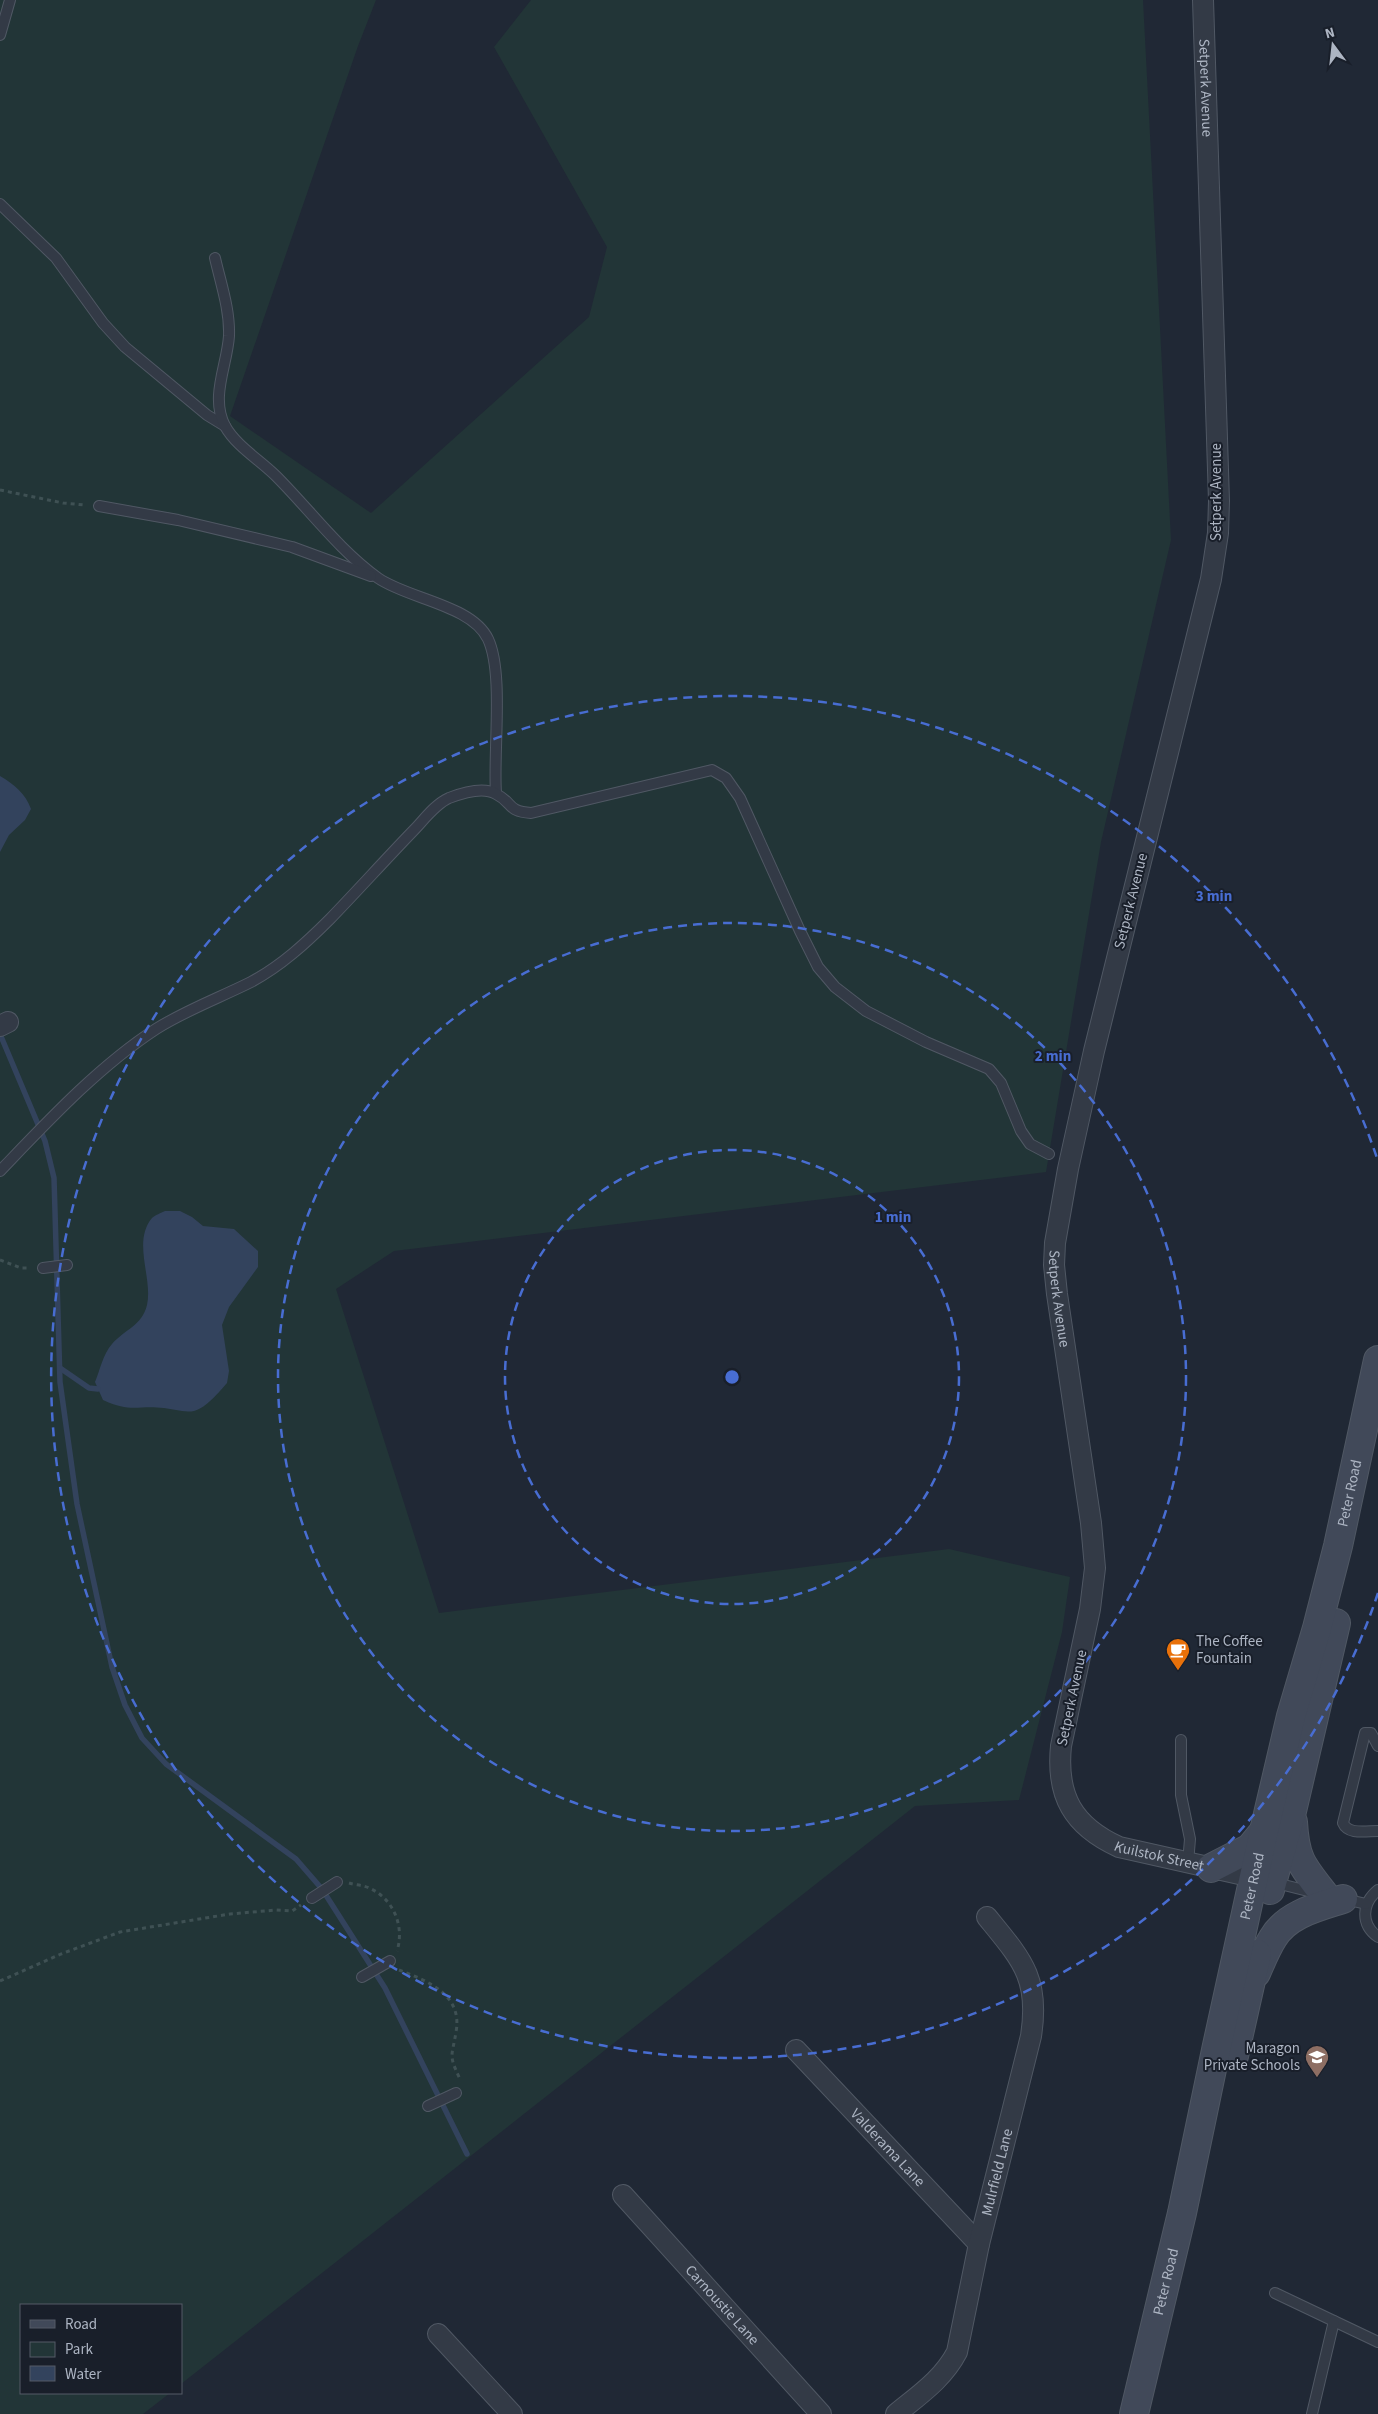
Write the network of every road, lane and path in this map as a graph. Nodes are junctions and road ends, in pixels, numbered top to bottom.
1 (10, 0) edge
2 (1203, 0) edge
3 (0, 35) edge
4 (0, 204) edge
5 (215, 258) dead end
6 (225, 426) junction
7 (0, 490) edge
8 (98, 506) joint
9 (379, 579) junction
10 (496, 793) junction
11 (1049, 1154) dead end
12 (0, 1171) edge
13 (0, 1260) edge
14 (67, 1265) dead end
15 (32, 1268) dead end
16 (43, 1268) dead end
17 (1378, 1360) edge
18 (1378, 1440) edge
19 (1181, 1740) dead end
20 (1378, 1746) edge
21 (1065, 1798) joint
22 (1292, 1811) junction
23 (1264, 1831) junction
24 (1378, 1831) edge
25 (1199, 1865) junction
26 (1264, 1880) junction
27 (336, 1883) joint
28 (1378, 1890) edge
29 (312, 1898) dead end
30 (1344, 1899) junction
31 (292, 1911) dead end
32 (987, 1917) dead end
33 (1378, 1937) edge
34 (387, 1962) junction
35 (362, 1976) dead end
36 (0, 1981) edge
37 (1251, 1984) junction
38 (796, 2050) dead end
39 (454, 2095) joint
40 (428, 2106) dead end
41 (623, 2195) dead end
42 (979, 2244) junction
43 (1275, 2293) dead end
44 (1334, 2321) junction
45 (438, 2334) dead end
46 (1378, 2342) edge
47 (512, 2414) edge
48 (821, 2414) edge
49 (896, 2414) edge
50 (1134, 2414) edge
51 (1146, 2414) edge
52 (1312, 2414) edge

1 - 3 lane
2 - 21 street, Setperk Avenue
4 - 6 lane
5 - 6 lane
6 - 9 lane
7 - 8 path
8 - 9 lane
9 - 10 lane
10 - 11 lane
10 - 12 lane
13 - 15 path
14 - 16 lane
17 - 23 main road, Peter Road
18 - 22 main road, Peter Road
19 - 25 lane
20 - 24 lane
21 - 25 street, Kuilstok Street
22 - 26 main road, Peter Road
22 - 30 main road
23 - 25 main road
23 - 26 main road, Peter Road
25 - 26 street, Kuilstok Street
26 - 30 lane
26 - 37 main road, Peter Road
26 - 50 main road, Peter Road
27 - 29 lane
27 - 34 path
28 - 30 lane
30 - 33 lane
30 - 37 main road
31 - 36 path
32 - 42 street, Mulrfield Lane
34 - 35 lane
34 - 39 path
37 - 51 main road, Peter Road
38 - 42 street, Valderama Lane
39 - 40 lane
41 - 48 street, Carnoustie Lane
42 - 49 street, Mulrfield Lane
43 - 44 lane
44 - 46 lane
44 - 52 lane
45 - 47 street

